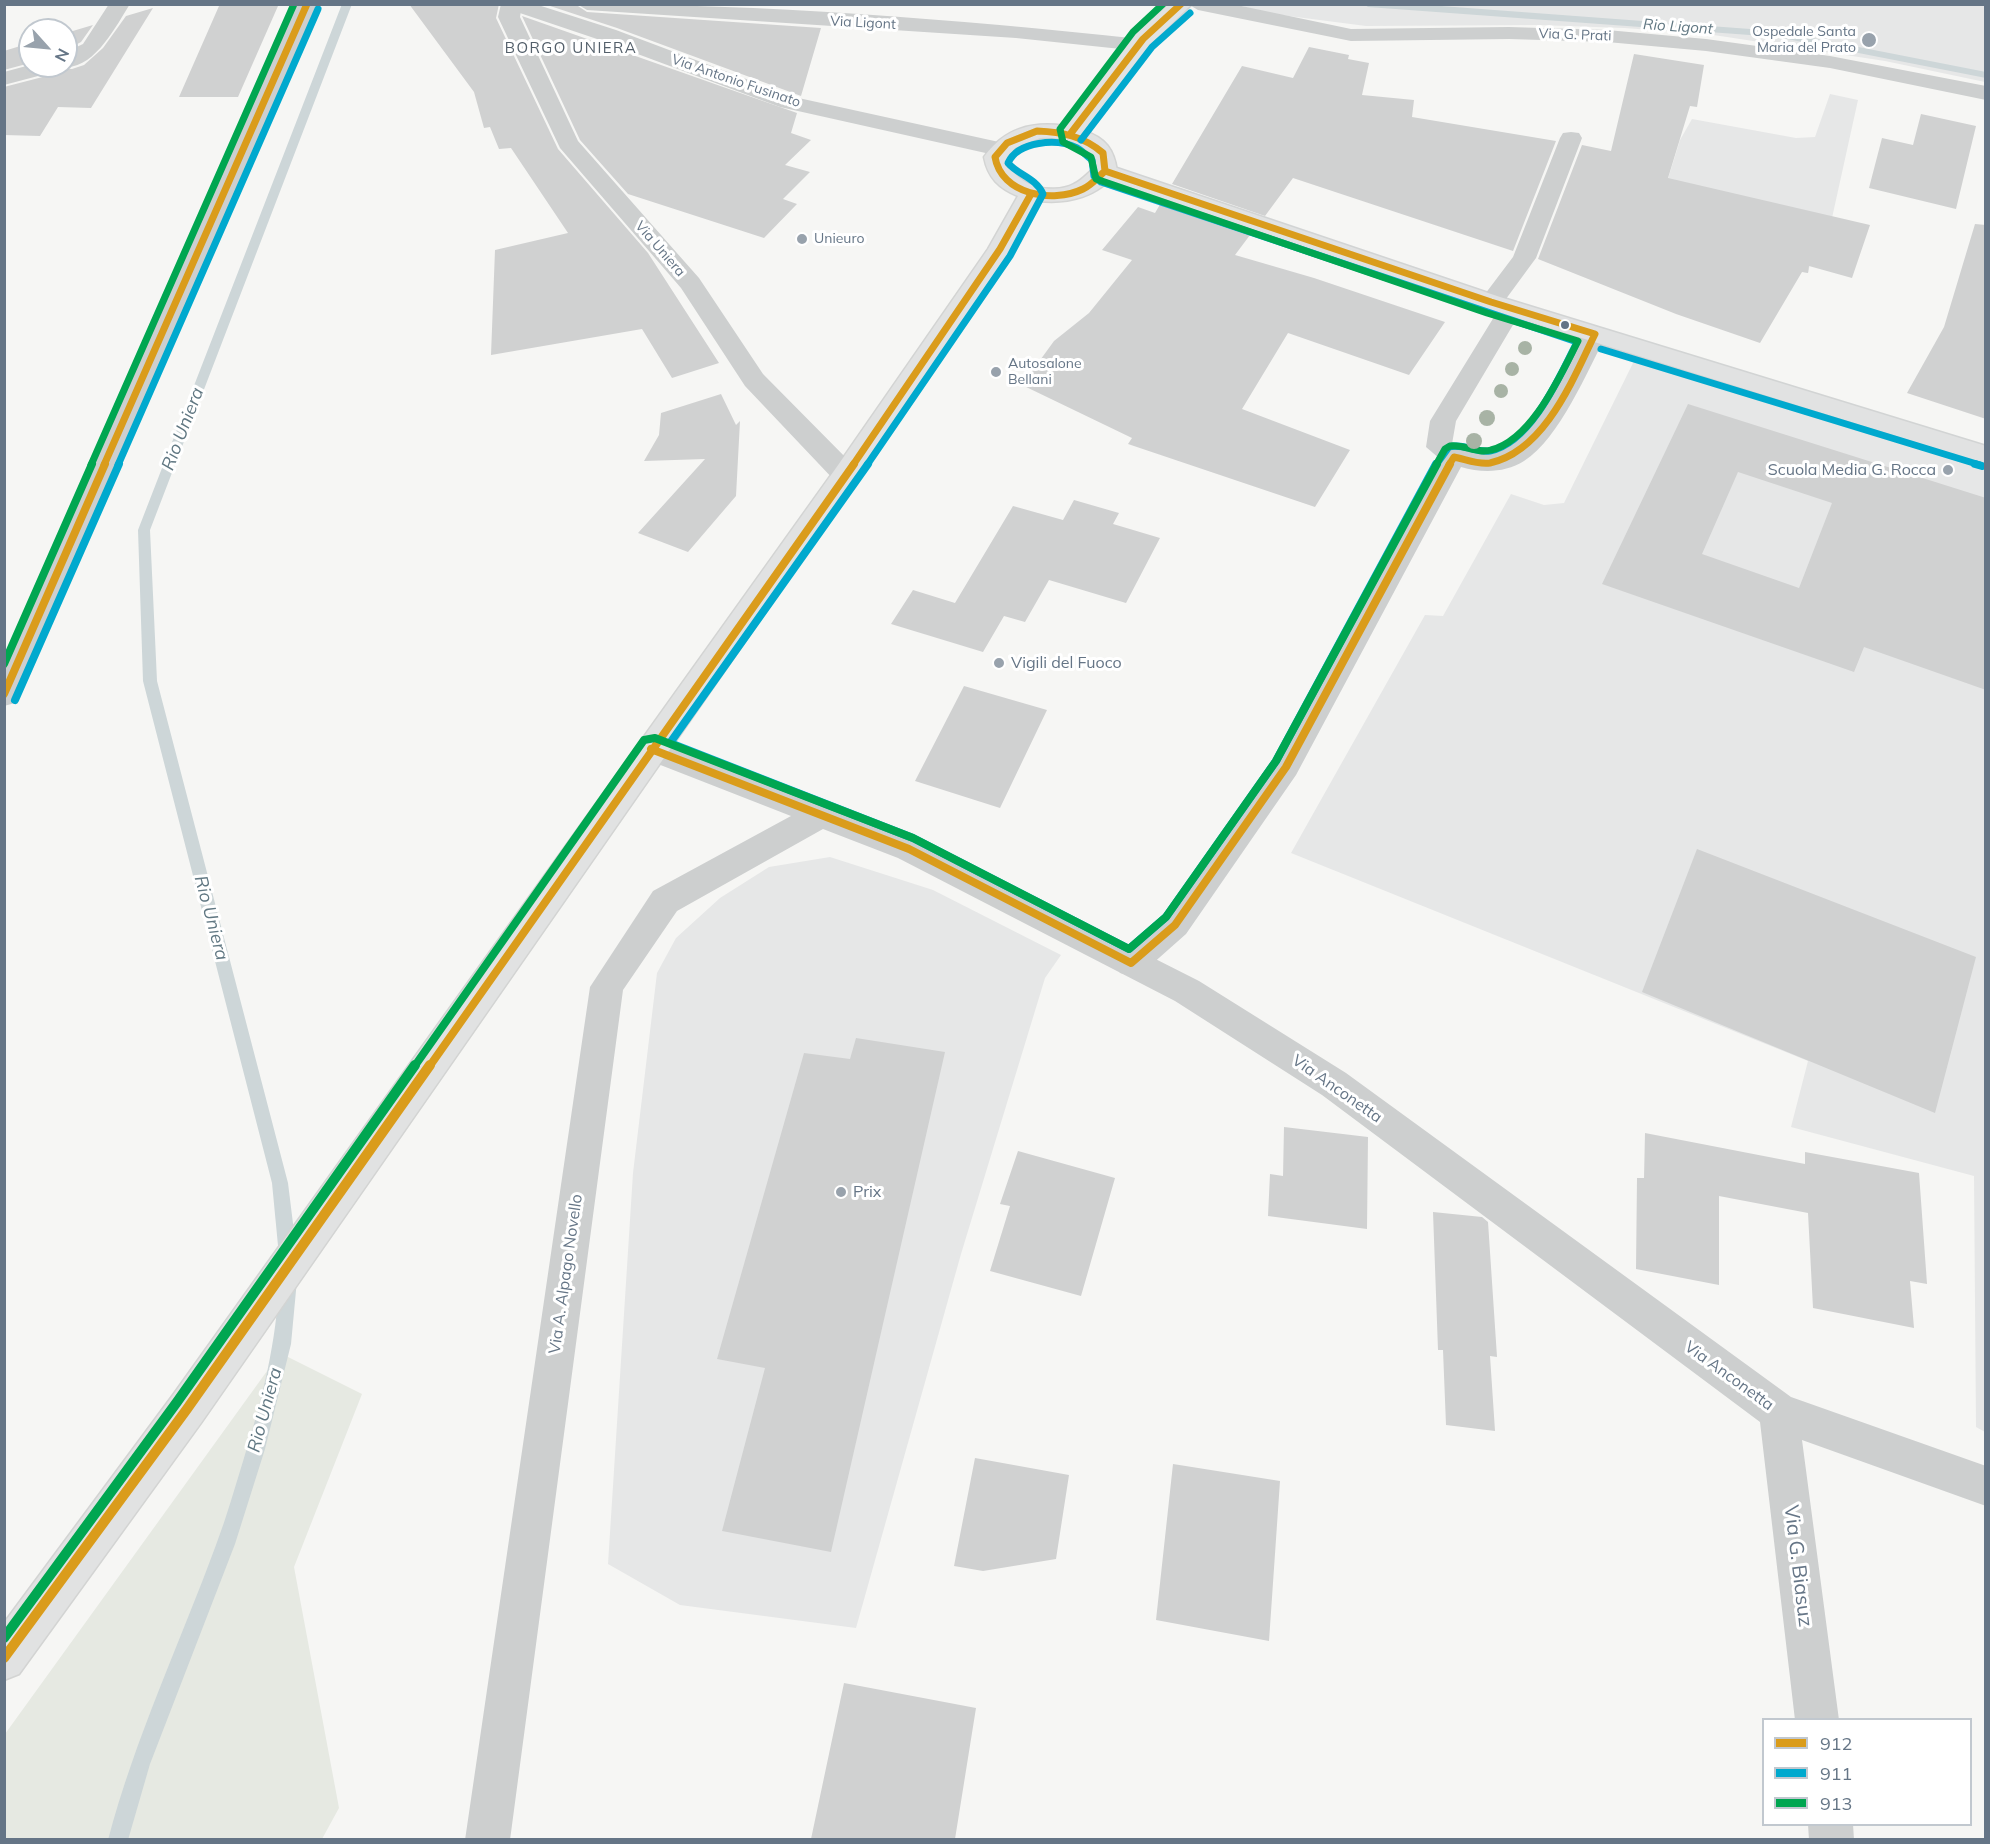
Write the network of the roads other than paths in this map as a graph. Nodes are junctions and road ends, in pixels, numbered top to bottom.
1 (120, 4) edge
2 (307, 4) edge
3 (512, 4) edge
4 (587, 4) edge
5 (1182, 4) edge
6 (1198, 4) edge
7 (1140, 45) junction
8 (78, 55) edge
9 (1986, 93) edge
10 (1071, 133) junction
11 (1571, 138) dead end
12 (999, 149) junction
13 (1105, 171) junction
14 (1031, 194) junction
15 (1501, 305) junction
16 (1595, 334) junction
17 (1986, 455) edge
18 (1454, 457) junction
19 (846, 475) junction
20 (4, 695) edge
21 (651, 749) junction
22 (820, 815) junction
23 (1131, 963) junction
24 (1779, 1412) junction
25 (1986, 1486) edge
26 (4, 1659) edge
27 (1817, 1718) edge
28 (487, 1839) edge

1 - 8 street
2 - 20 street
3 - 12 street, Via Antonio Fusinato
3 - 19 street, Via Uniera
4 - 7 street, Via Ligont
5 - 7 main road
6 - 9 street, Via G. Prati
7 - 10 main road
10 - 12 main road
10 - 13 main road
11 - 15 lane
12 - 14 main road
13 - 14 main road
13 - 15 main road
14 - 19 main road
15 - 16 main road
15 - 18 lane
16 - 17 main road
16 - 18 lane
18 - 23 lane
19 - 21 main road
21 - 22 street, Via Anconetta
21 - 26 main road
22 - 23 street, Via Anconetta
22 - 28 street, Via A. Alpago Novello
23 - 24 street, Via Anconetta
24 - 25 street, Via Anconetta
24 - 27 street, Via G. Biasuz

